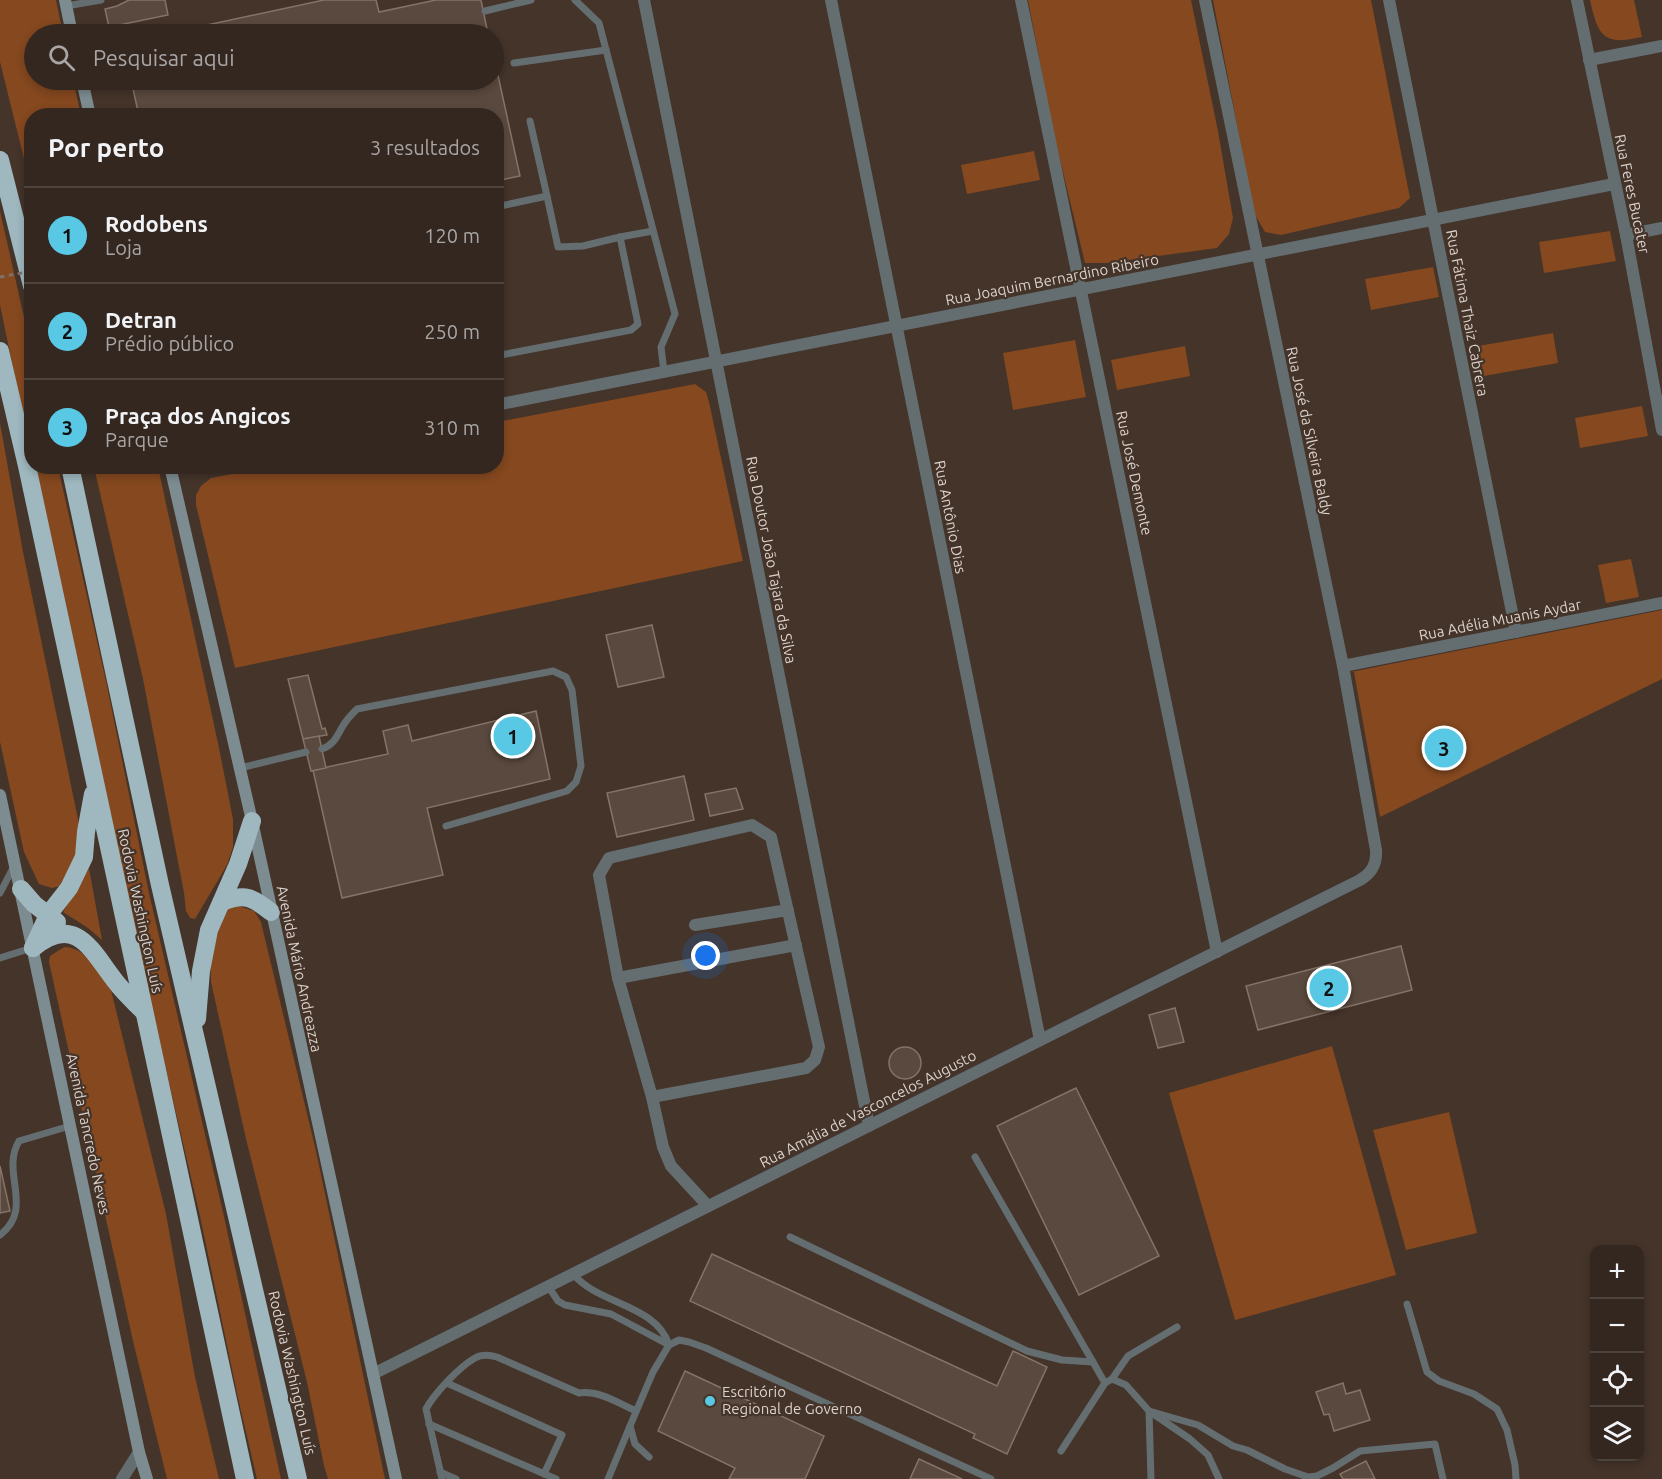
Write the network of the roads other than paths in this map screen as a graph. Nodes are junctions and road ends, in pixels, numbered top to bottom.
1 (101, 0) edge
2 (531, 0) edge
3 (575, 0) edge
4 (644, 0) edge
5 (831, 0) edge
6 (1021, 0) edge
7 (1204, 0) edge
8 (1389, 0) edge
9 (1577, 0) edge
10 (66, 3) edge
11 (485, 11) dead end
12 (70, 24) edge
13 (1662, 46) edge
14 (606, 50) junction
15 (1589, 60) junction
16 (514, 63) dead end
17 (84, 90) edge
18 (88, 108) edge
19 (530, 121) dead end
20 (0, 160) edge
21 (1614, 184) junction
22 (546, 196) junction
23 (504, 205) edge
24 (1432, 220) junction
25 (1662, 228) edge
26 (653, 231) junction
27 (1626, 235) junction
28 (620, 237) junction
29 (24, 254) edge
30 (1256, 255) junction
31 (1081, 290) junction
32 (897, 326) junction
33 (0, 351) edge
34 (504, 354) edge
35 (717, 361) junction
36 (664, 372) junction
37 (504, 403) edge
38 (1661, 423) edge
39 (24, 455) edge
40 (28, 474) edge
41 (72, 474) edge
42 (176, 474) edge
43 (1662, 603) edge
44 (1516, 632) junction
45 (1343, 666) junction
46 (322, 749) dead end
47 (306, 752) dead end
48 (240, 768) junction
49 (95, 785) junction
50 (0, 795) edge
51 (252, 820) junction
52 (446, 826) dead end
53 (15, 863) junction
54 (1374, 868) joint
55 (21, 889) junction
56 (0, 893) edge
57 (222, 902) junction
58 (788, 910) junction
59 (271, 912) junction
60 (48, 915) junction
61 (695, 925) dead end
62 (78, 937) junction
63 (796, 945) junction
64 (33, 948) junction
65 (1217, 952) junction
66 (0, 958) edge
67 (618, 978) junction
68 (144, 1011) junction
69 (196, 1036) junction
70 (1040, 1040) junction
71 (652, 1097) junction
72 (70, 1126) junction
73 (869, 1126) junction
74 (975, 1157) dead end
75 (708, 1206) junction
76 (0, 1235) edge
77 (790, 1237) dead end
78 (573, 1274) junction
79 (548, 1286) junction
80 (1407, 1304) dead end
81 (1177, 1327) dead end
82 (669, 1345) junction
83 (1093, 1362) junction
84 (373, 1374) junction
85 (1108, 1381) junction
86 (447, 1383) junction
87 (636, 1411) junction
88 (1149, 1411) junction
89 (429, 1424) junction
90 (630, 1426) junction
91 (1061, 1451) dead end
92 (139, 1452) junction
93 (650, 1457) dead end
94 (544, 1474) junction
95 (441, 1475) edge
96 (122, 1479) edge
97 (147, 1479) edge
98 (245, 1479) edge
99 (298, 1479) edge
100 (396, 1479) edge
101 (456, 1479) edge
102 (556, 1479) edge
103 (608, 1479) edge
104 (991, 1479) edge
105 (1151, 1479) edge
106 (1219, 1479) edge
107 (1443, 1479) edge
108 (1516, 1479) edge

1 - 10 lane
2 - 11 lane
3 - 14 lane
4 - 35 street, Rua Doutor João Tajara da Silva
5 - 32 street, Rua Antônio Dias
6 - 31 street, Rua José Demonte
7 - 30 street, Rua José da Silveira Baldy
8 - 24 street, Rua Fátima Thaiz Cabrera
9 - 15 street, Rua Feres Bucater
10 - 12 main road
13 - 15 street
14 - 16 lane
14 - 26 lane
15 - 21 street, Rua Feres Bucater
17 - 18 main road
19 - 22 lane
20 - 29 highway
21 - 24 street, Rua Joaquim Bernardino Ribeiro
21 - 27 street, Rua Feres Bucater
22 - 23 lane
22 - 28 lane
24 - 30 street, Rua Joaquim Bernardino Ribeiro
24 - 44 street, Rua Fátima Thaiz Cabrera
25 - 27 street
26 - 28 lane
26 - 36 lane
27 - 38 street, Rua Feres Bucater
28 - 34 lane
30 - 31 street, Rua Joaquim Bernardino Ribeiro
30 - 45 street, Rua José da Silveira Baldy
31 - 32 street, Rua Joaquim Bernardino Ribeiro
31 - 65 street, Rua José Demonte
32 - 35 street, Rua Joaquim Bernardino Ribeiro
32 - 70 street, Rua Antônio Dias
33 - 39 highway, Rodovia Washington Luís
35 - 36 street, Rua Joaquim Bernardino Ribeiro
35 - 73 street, Rua Doutor João Tajara da Silva
36 - 37 street, Rua Joaquim Bernardino Ribeiro
40 - 49 highway, Rodovia Washington Luís
41 - 69 highway, Rodovia Washington Luís
42 - 48 main road, Avenida Mário Andreazza
43 - 44 street, Rua Adélia Muanis Aydar
44 - 45 street, Rua Adélia Muanis Aydar
45 - 54 street, Rua José da Silveira Baldy
46 - 52 lane
47 - 48 lane
48 - 51 main road, Avenida Mário Andreazza
49 - 60 highway
49 - 68 highway, Rodovia Washington Luís
50 - 53 main road, Avenida Tancredo Neves
51 - 57 highway
51 - 59 main road, Avenida Mário Andreazza
53 - 55 main road, Avenida Tancredo Neves
53 - 56 lane
54 - 65 street, Rua Amália de Vasconcelos Augusto
55 - 60 highway
55 - 64 main road, Avenida Tancredo Neves
57 - 59 highway
57 - 69 highway
58 - 61 street
58 - 63 street
58 - 67 street
59 - 84 main road, Avenida Mário Andreazza
60 - 62 highway
60 - 64 highway
62 - 64 highway
62 - 68 highway
63 - 67 street
63 - 71 street
64 - 66 lane
64 - 72 main road, Avenida Tancredo Neves
65 - 70 street, Rua Amália de Vasconcelos Augusto
67 - 71 street
68 - 98 highway, Rodovia Washington Luís
69 - 99 highway, Rodovia Washington Luís
70 - 73 street, Rua Amália de Vasconcelos Augusto
71 - 75 street
72 - 76 lane
72 - 92 main road, Avenida Tancredo Neves
73 - 75 street, Rua Amália de Vasconcelos Augusto
74 - 83 lane
75 - 78 street, Rua Amália de Vasconcelos Augusto
77 - 83 lane
78 - 79 street, Rua Amália de Vasconcelos Augusto
78 - 82 lane
79 - 82 lane
79 - 84 street, Rua Amália de Vasconcelos Augusto
80 - 108 lane
81 - 85 lane
82 - 87 lane
82 - 104 lane
83 - 85 lane
84 - 100 main road, Avenida Mário Andreazza
85 - 88 lane
85 - 91 lane
86 - 87 lane
86 - 89 lane
86 - 94 lane
87 - 90 lane
88 - 105 lane
88 - 106 lane
88 - 107 lane
89 - 94 lane
89 - 95 lane
90 - 93 lane
90 - 103 lane
92 - 96 street
92 - 97 main road, Avenida Tancredo Neves
94 - 102 lane
95 - 101 lane

